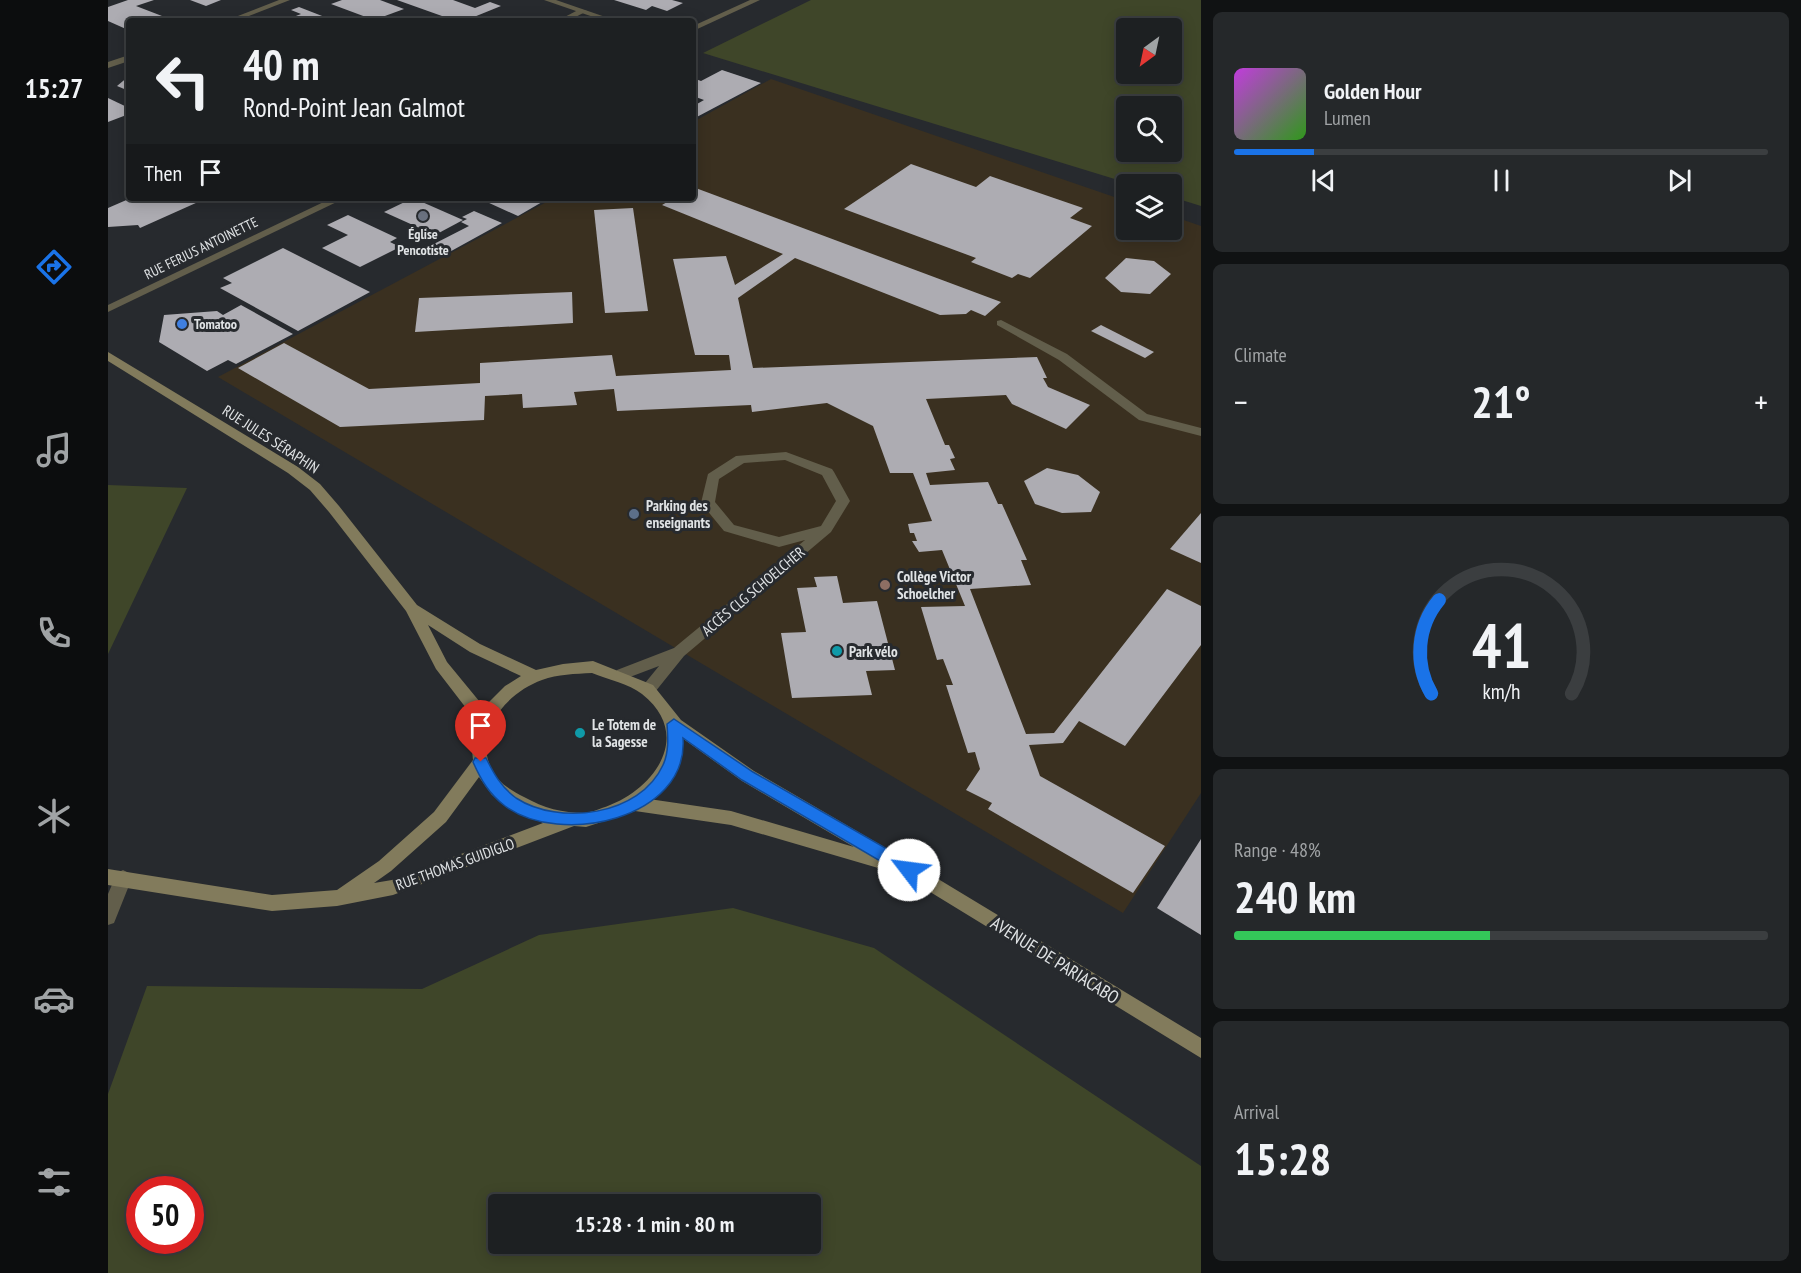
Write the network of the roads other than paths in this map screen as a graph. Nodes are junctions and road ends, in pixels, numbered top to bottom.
1 (286, 0) edge
2 (548, 0) edge
3 (756, 0) edge
4 (583, 11) junction
5 (237, 18) edge
6 (568, 18) edge
7 (604, 18) edge
8 (696, 28) edge
9 (126, 59) edge
10 (108, 66) edge
11 (334, 201) edge
12 (108, 309) edge
13 (1001, 323) dead end
14 (108, 356) edge
15 (1201, 432) edge
16 (826, 529) junction
17 (412, 608) junction
18 (679, 652) junction
19 (622, 674) junction
20 (534, 676) junction
21 (649, 688) junction
22 (484, 719) junction
23 (674, 724) junction
24 (481, 762) junction
25 (635, 804) junction
26 (569, 820) junction
27 (909, 870) junction
28 (116, 878) edge
29 (337, 898) junction
30 (108, 917) edge
31 (1201, 1049) edge

1 - 5 street
2 - 4 street
3 - 8 street
4 - 6 street
4 - 7 street
9 - 10 street
11 - 12 street, RUE FERJUS ANTOINETTE
13 - 15 street
14 - 17 main road, RUE JULES SÉRAPHIN
16 - 16 street, ACCÈS CLG SCHOELCHER
16 - 18 street, ACCÈS CLG SCHOELCHER
17 - 20 main road
17 - 22 main road
18 - 19 street, ACCÈS CLG SCHOELCHER
18 - 21 street, ACCÈS CLG SCHOELCHER
19 - 20 main road
19 - 21 main road
20 - 22 main road
21 - 23 main road
22 - 24 main road
23 - 25 main road
23 - 27 main road, AVENUE DE PARIACABO
24 - 26 main road
24 - 29 main road, RUE THOMAS GUIDIGLO
25 - 26 main road
25 - 27 main road, AVENUE DE PARIACABO
26 - 29 main road, RUE THOMAS GUIDIGLO
27 - 31 main road, AVENUE DE PARIACABO
28 - 29 main road, RUE THOMAS GUIDIGLO
28 - 30 street

